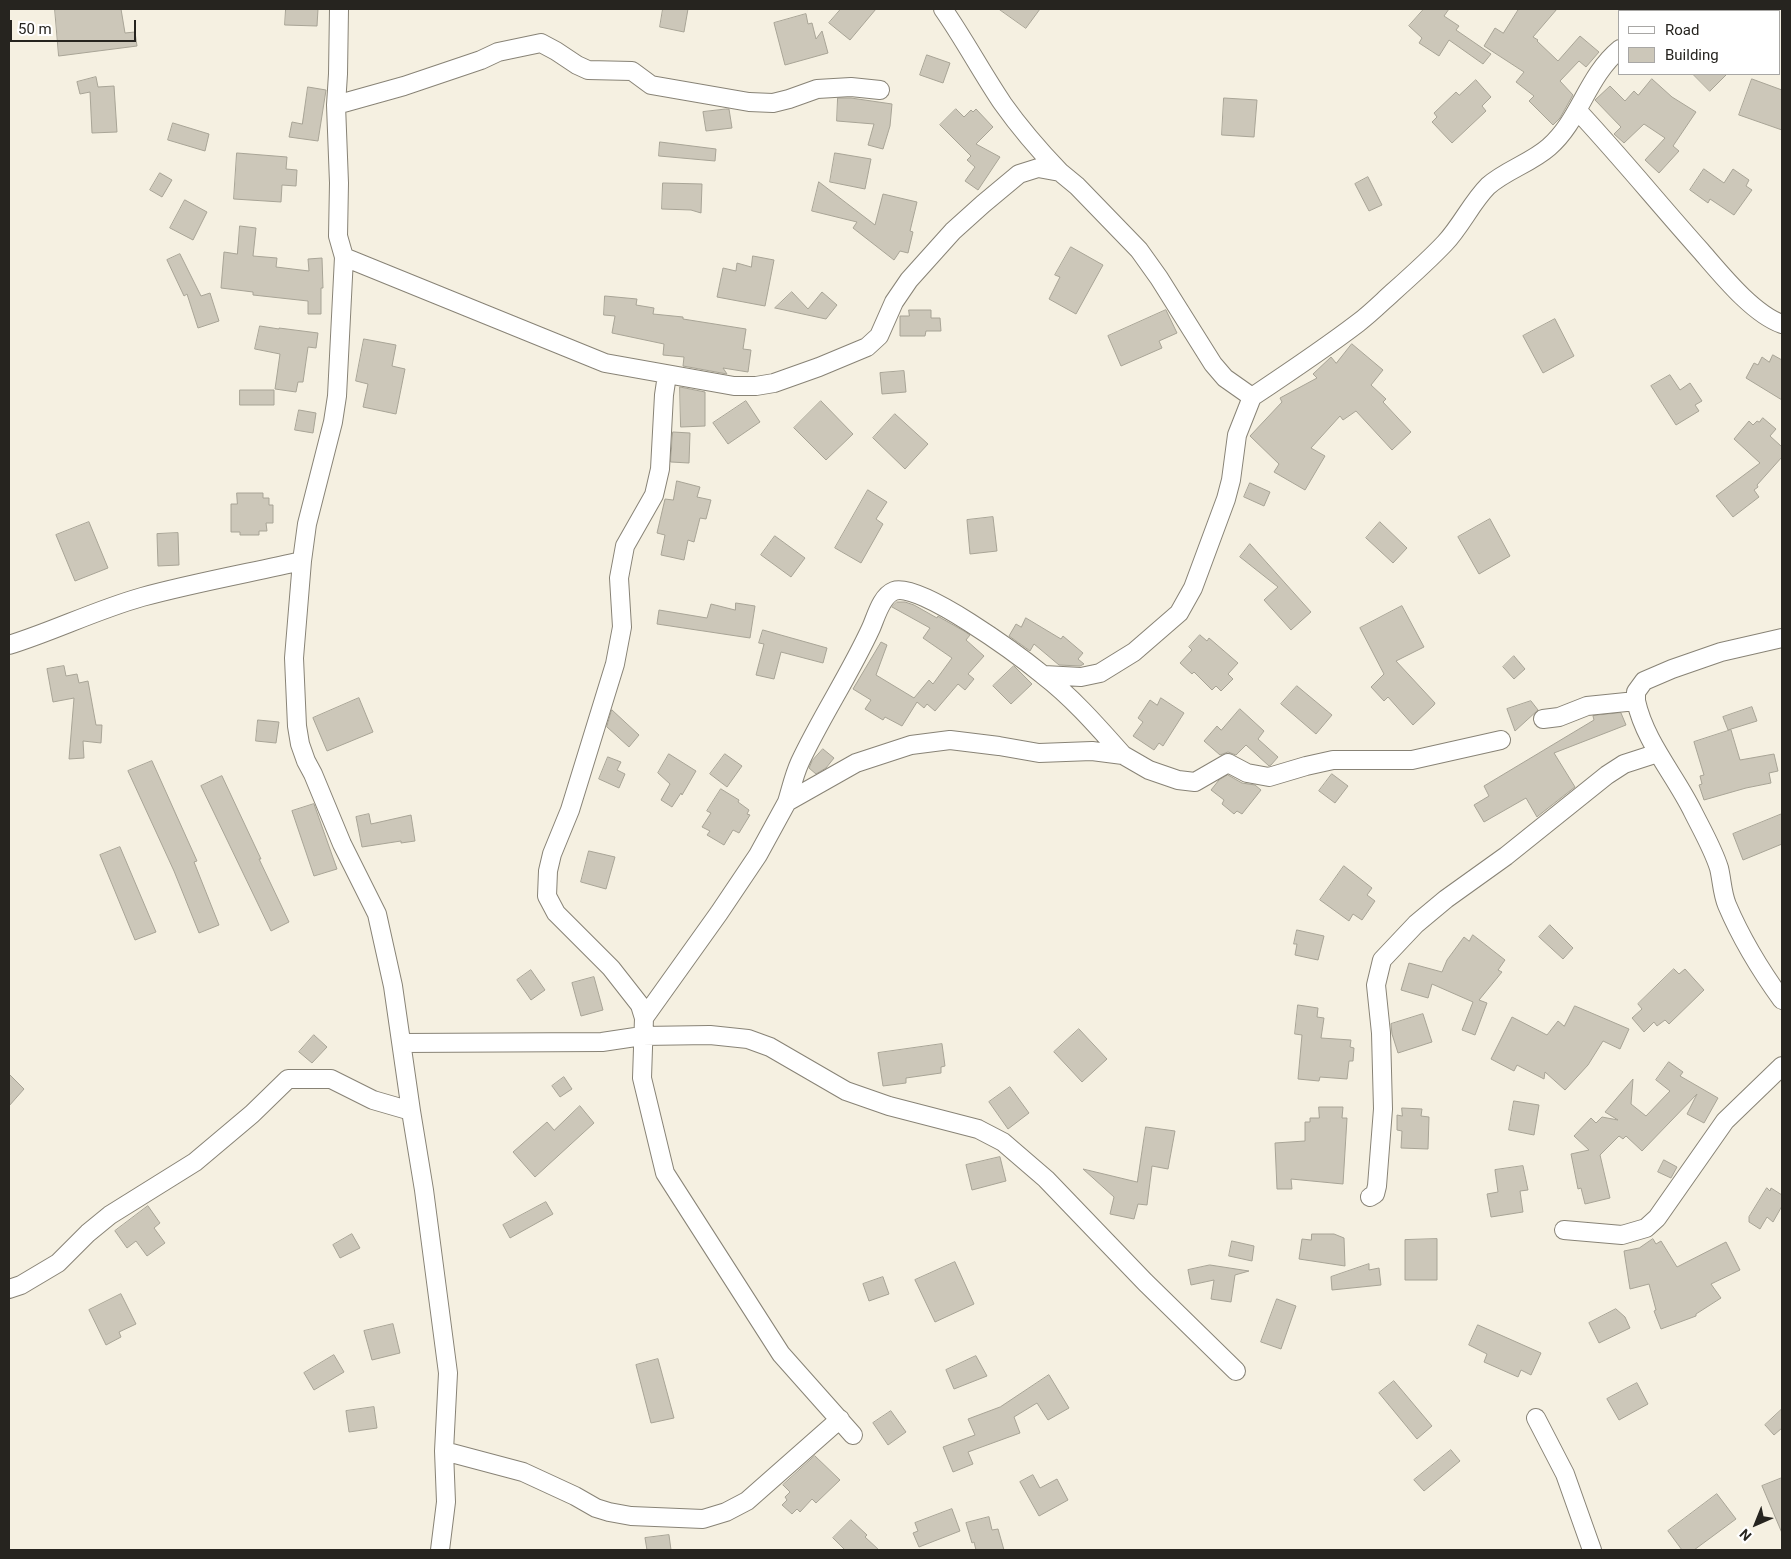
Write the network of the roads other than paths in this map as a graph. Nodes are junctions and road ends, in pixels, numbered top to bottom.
1 (339, 9) edge
2 (943, 9) edge
3 (1618, 51) edge
4 (880, 90) dead end
5 (336, 105) junction
6 (1577, 110) junction
7 (1060, 172) junction
8 (344, 257) junction
9 (1782, 324) edge
10 (667, 375) junction
11 (1252, 397) junction
12 (302, 561) junction
13 (1782, 638) edge
14 (9, 645) edge
15 (1044, 675) junction
16 (1636, 701) junction
17 (1543, 719) dead end
18 (1501, 740) dead end
19 (1658, 753) junction
20 (1123, 755) junction
21 (787, 802) junction
22 (1782, 1000) edge
23 (644, 1018) junction
24 (642, 1036) junction
25 (402, 1043) junction
26 (1782, 1066) edge
27 (411, 1111) junction
28 (1370, 1197) dead end
29 (1564, 1230) dead end
30 (9, 1289) edge
31 (1236, 1371) dead end
32 (1536, 1418) dead end
33 (840, 1419) junction
34 (853, 1436) dead end
35 (444, 1451) junction
36 (440, 1550) edge
37 (1592, 1550) edge

1 - 5 street
2 - 7 street
3 - 6 street
4 - 5 street
5 - 8 street
6 - 9 street
6 - 11 street
7 - 10 street
7 - 11 street
8 - 10 street
8 - 12 street
10 - 23 street
11 - 15 street
12 - 14 street
12 - 25 street
13 - 16 street
15 - 20 street
15 - 21 street
16 - 17 street
16 - 19 street
18 - 20 street
19 - 22 street
19 - 28 street
20 - 21 street
21 - 23 street
23 - 24 street
24 - 25 street
24 - 31 street
24 - 33 street
25 - 27 street
26 - 29 street
27 - 30 street
27 - 35 street
32 - 37 street
33 - 34 street
33 - 35 street
35 - 36 street

